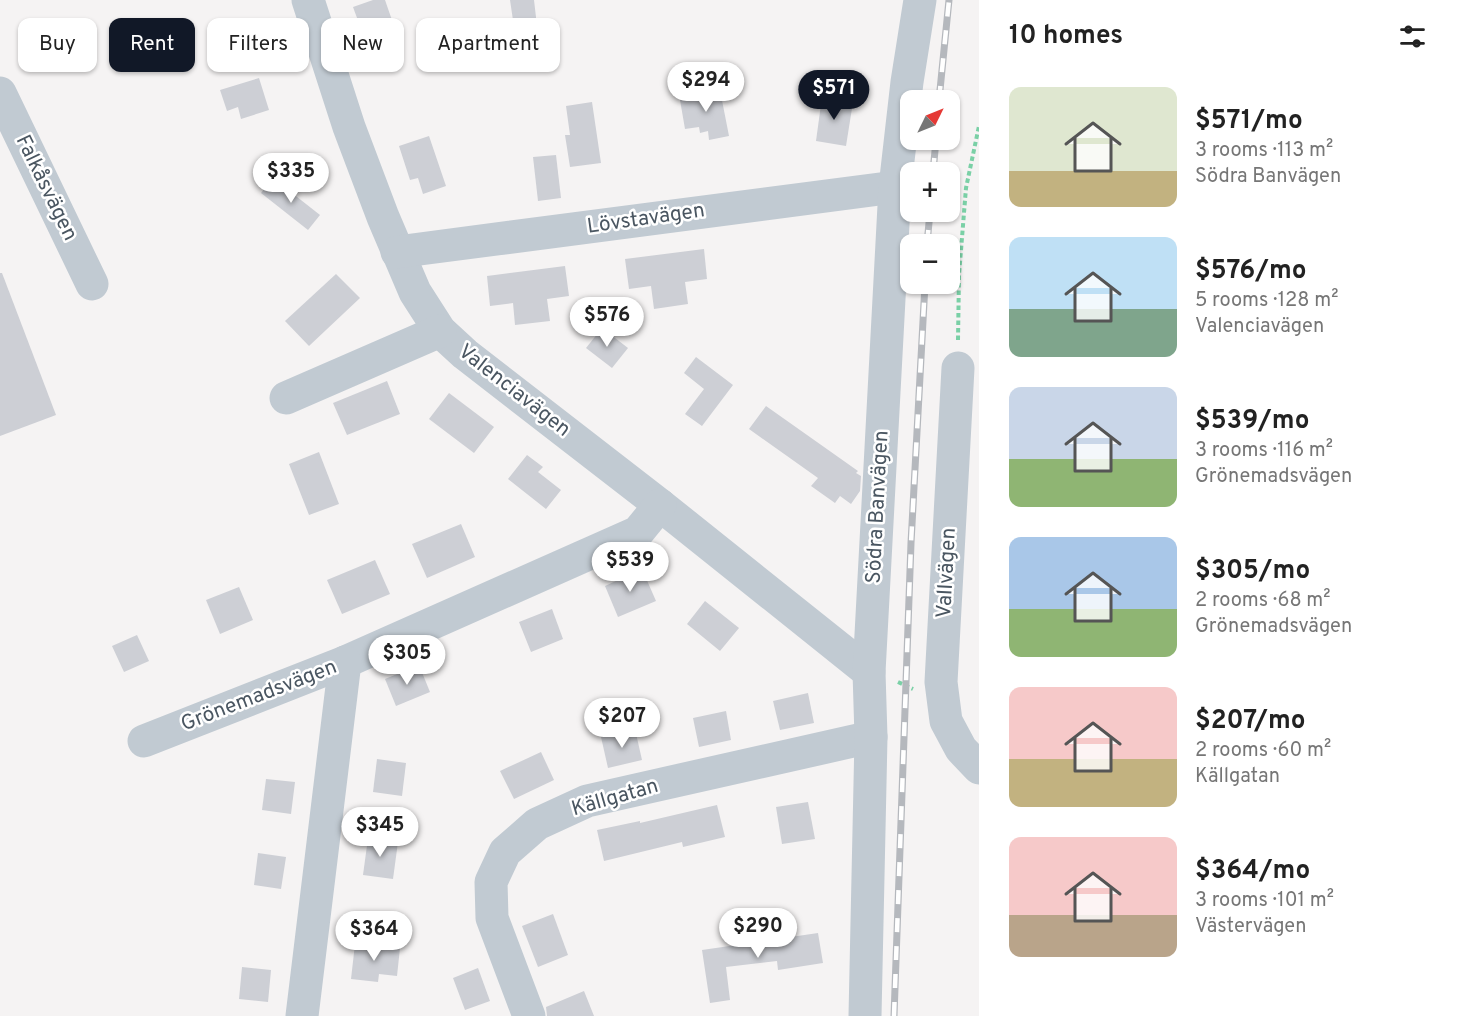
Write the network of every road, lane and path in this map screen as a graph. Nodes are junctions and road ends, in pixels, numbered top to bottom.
1 (308, 0) edge
2 (920, 0) edge
3 (0, 93) edge
4 (979, 126) edge
5 (895, 187) junction
6 (397, 252) junction
7 (92, 284) dead end
8 (440, 331) junction
9 (957, 368) joint
10 (286, 398) dead end
11 (660, 505) junction
12 (345, 662) junction
13 (868, 672) junction
14 (944, 702) junction
15 (871, 737) junction
16 (144, 741) dead end
17 (979, 768) edge
18 (302, 1016) edge
19 (529, 1016) edge
20 (865, 1016) edge

1 - 6 street, Valenciavägen
2 - 5 street, Södra Banvägen
3 - 7 street, Falkåsvägen
4 - 9 path
5 - 6 street, Lövstavägen
5 - 13 street, Södra Banvägen
6 - 8 street, Valenciavägen
8 - 10 street
8 - 11 street, Valenciavägen
9 - 14 street, Vallvägen
11 - 12 street, Grönemadsvägen
11 - 13 street, Valenciavägen
12 - 16 street, Grönemadsvägen
12 - 18 street
13 - 14 path
13 - 15 street, Södra Banvägen
14 - 17 street, Vallvägen
15 - 19 street, Källgatan
15 - 20 street, Södra Banvägen

